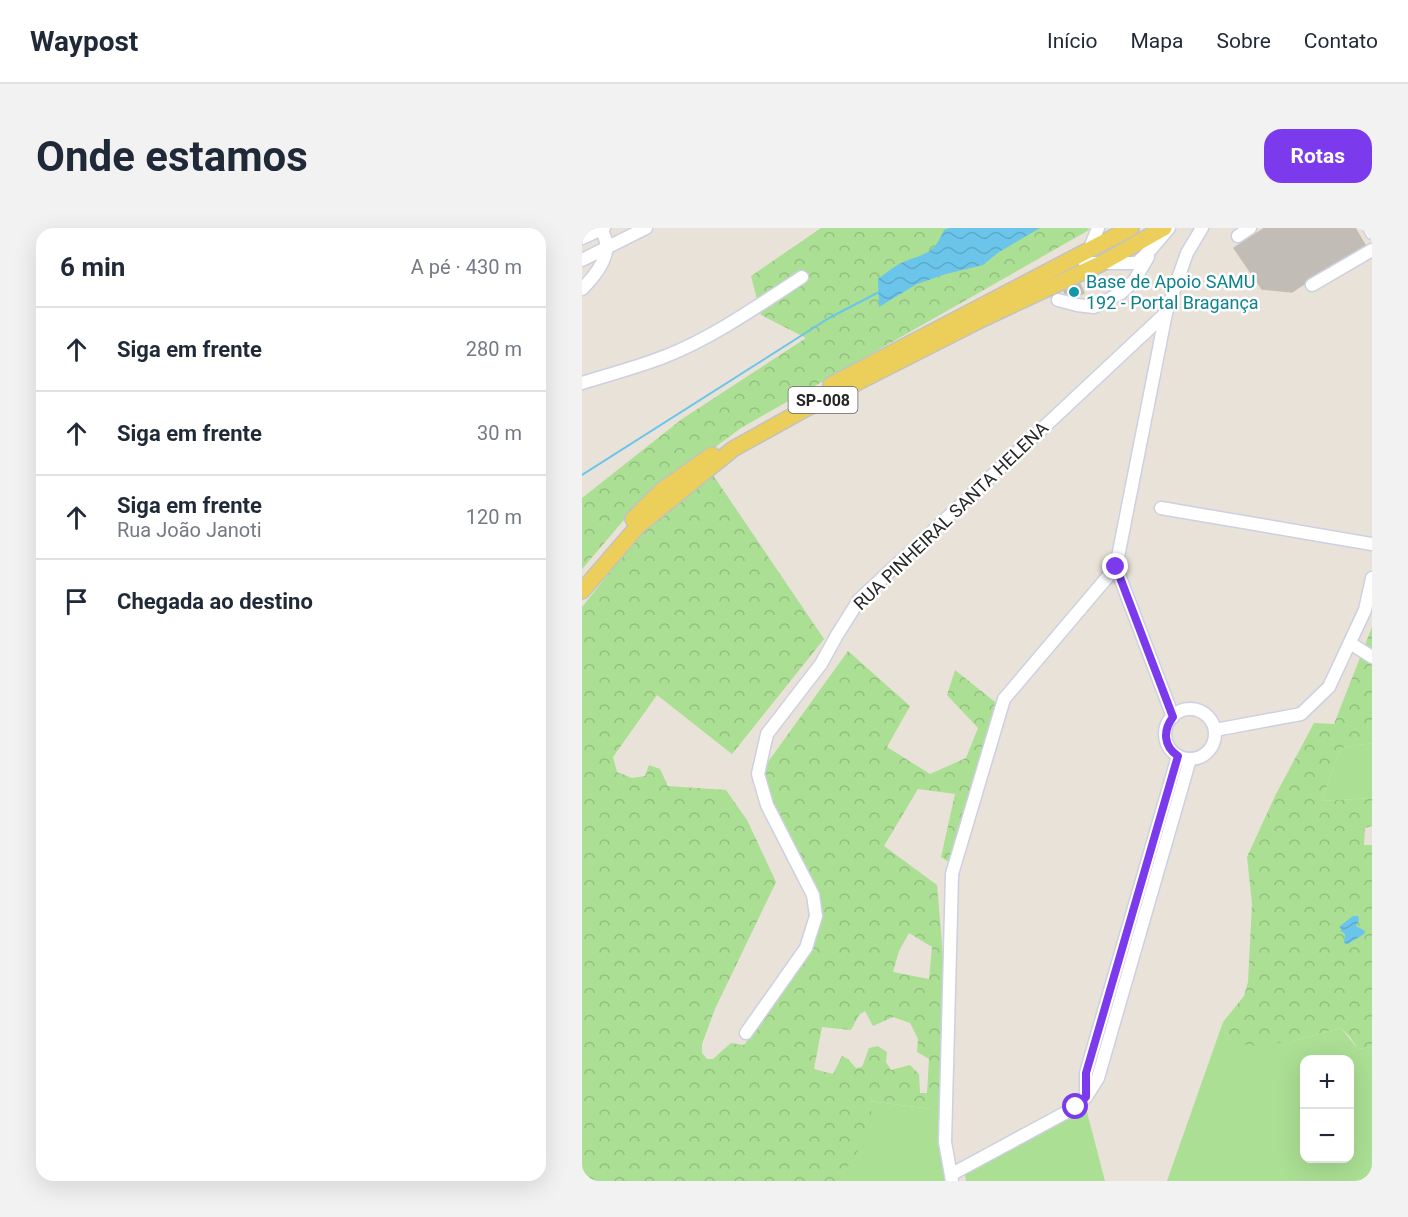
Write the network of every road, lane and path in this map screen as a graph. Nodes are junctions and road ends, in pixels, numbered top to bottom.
1 (601, 228) edge
2 (646, 228) edge
3 (1098, 228) edge
4 (1131, 228) edge
5 (1166, 228) edge
6 (1202, 228) edge
7 (1250, 228) edge
8 (1369, 228) edge
9 (1372, 233) edge
10 (1238, 236) dead end
11 (582, 238) edge
12 (1090, 248) junction
13 (607, 249) junction
14 (1372, 250) edge
15 (582, 260) edge
16 (1102, 263) junction
17 (1139, 266) junction
18 (802, 277) dead end
19 (1312, 285) dead end
20 (582, 289) edge
21 (1058, 300) dead end
22 (1166, 313) junction
23 (582, 383) edge
24 (1161, 508) dead end
25 (1372, 544) edge
26 (1116, 567) junction
27 (582, 574) edge
28 (1372, 578) edge
29 (582, 591) edge
30 (1350, 644) junction
31 (1372, 657) edge
32 (1173, 717) junction
33 (1215, 730) junction
34 (1184, 757) junction
35 (746, 1033) dead end
36 (952, 1177) edge

1 - 11 street
1 - 13 street
2 - 13 street
3 - 12 street
4 - 12 main road, SP-008
5 - 16 main road, SP-008
5 - 17 street
6 - 22 street
7 - 10 street
8 - 9 street
12 - 16 street
12 - 27 main road, SP-008
13 - 15 street
13 - 20 street
14 - 19 street
16 - 17 street
16 - 29 main road, SP-008
17 - 21 street
18 - 23 street
22 - 26 street
22 - 35 street, RUA PINHEIRAL SANTA HELENA
24 - 25 street
26 - 32 street
26 - 36 street
28 - 30 street
30 - 31 street
30 - 33 street
32 - 33 street
32 - 34 street
33 - 34 street
34 - 36 street

